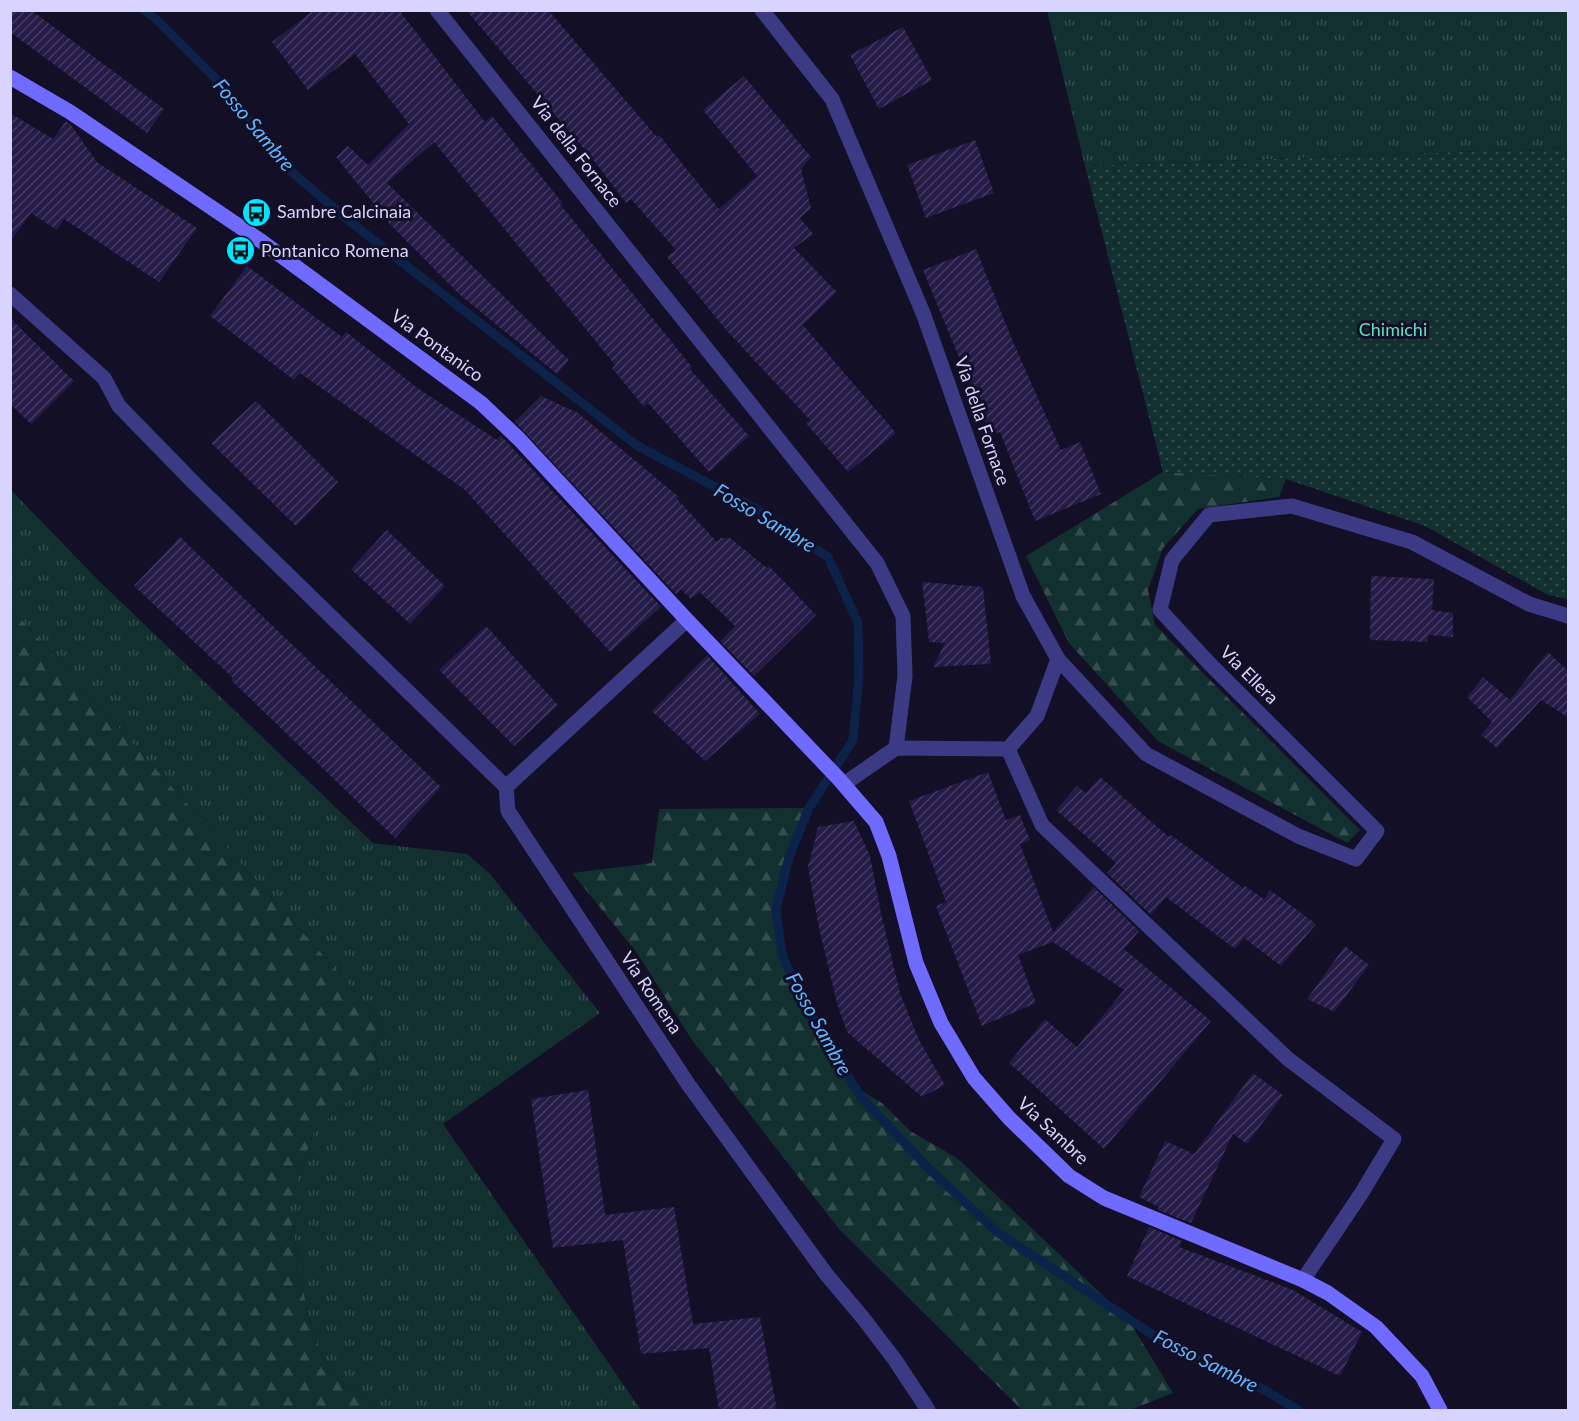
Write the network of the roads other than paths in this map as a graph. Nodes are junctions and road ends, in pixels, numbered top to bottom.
1 (437, 10) edge
2 (762, 10) edge
3 (10, 77) edge
4 (10, 294) edge
5 (1569, 616) edge
6 (687, 620) junction
7 (1058, 659) junction
8 (781, 718) joint
9 (896, 748) junction
10 (1008, 749) junction
11 (841, 781) junction
12 (506, 787) junction
13 (1303, 1280) junction
14 (928, 1410) edge
15 (1440, 1410) edge

1 - 9 street, Via della Fornace
2 - 7 street, Via della Fornace
3 - 6 street, Via Pontanico
4 - 12 street
5 - 7 street, Via Ellera
6 - 8 street, Via Pontanico
6 - 12 street
7 - 10 street
8 - 11 street, Via Sambre
9 - 10 street
9 - 11 street
10 - 13 street
11 - 13 street, Via Sambre
12 - 14 street, Via Romena
13 - 15 street, Via Sambre

